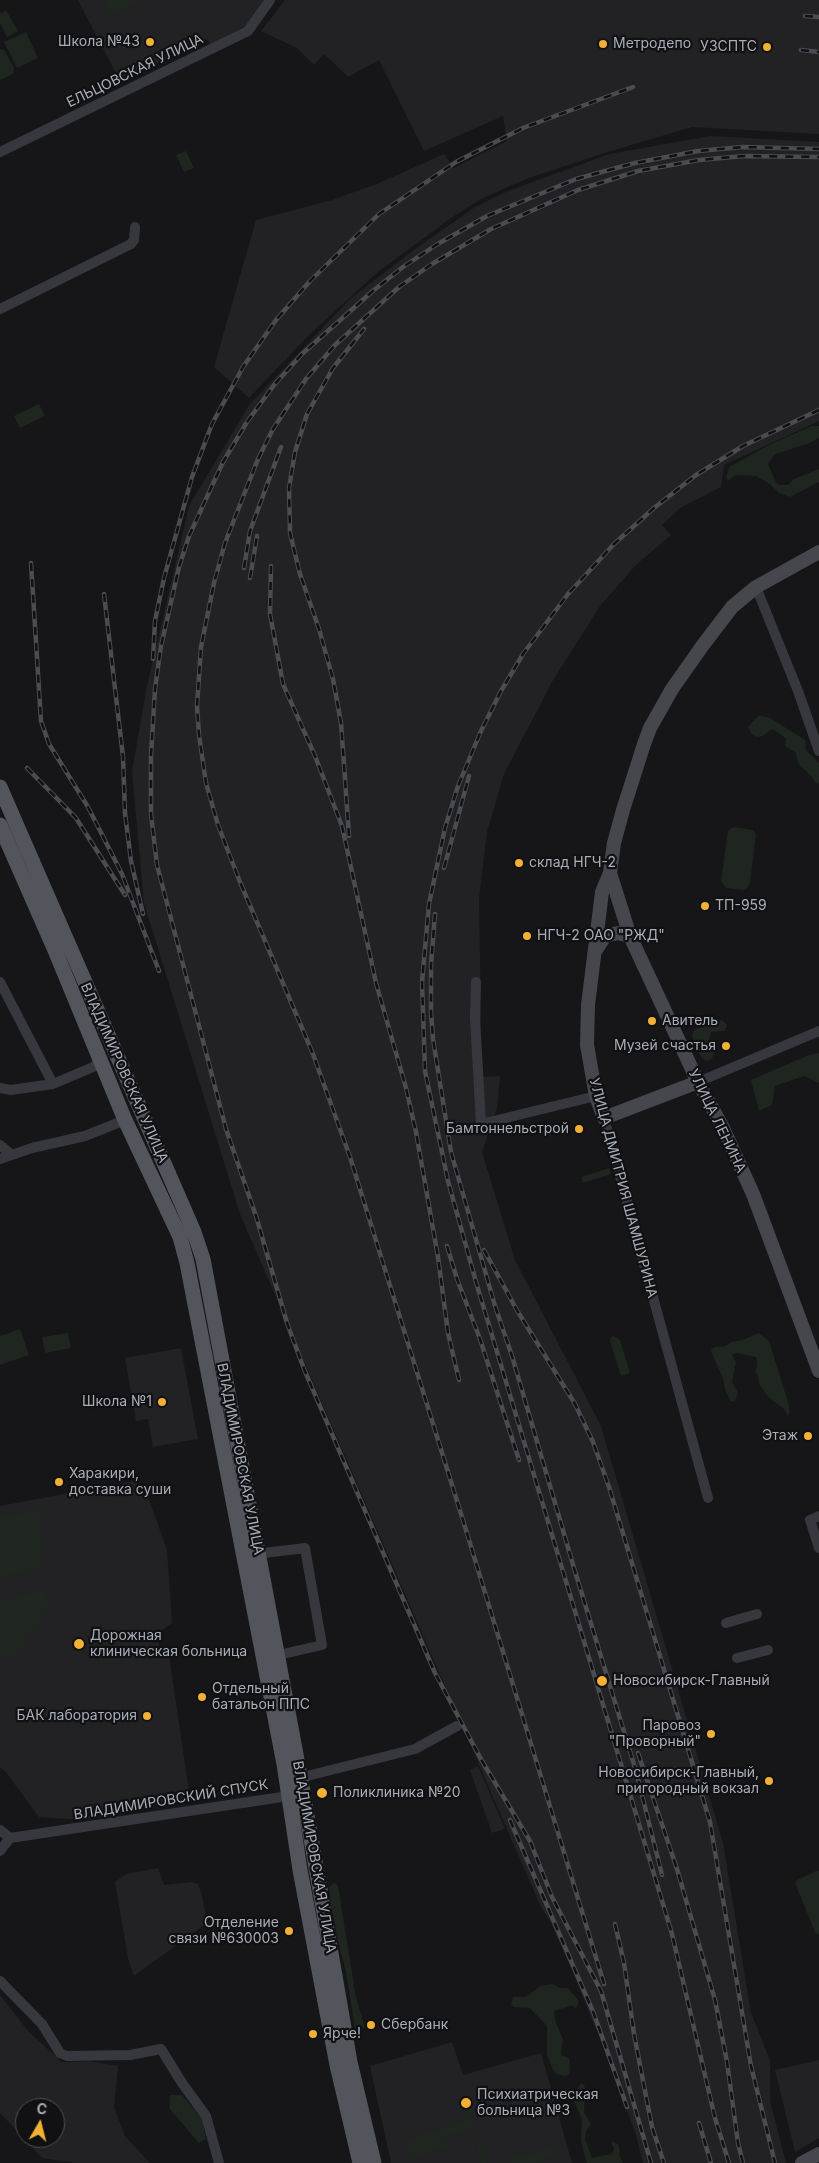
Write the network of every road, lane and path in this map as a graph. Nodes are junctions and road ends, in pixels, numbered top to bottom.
1 (270, 0) edge
2 (0, 152) edge
3 (135, 227) dead end
4 (0, 309) edge
5 (819, 552) edge
6 (756, 587) junction
7 (819, 751) edge
8 (0, 787) edge
9 (0, 825) edge
10 (610, 873) junction
11 (630, 936) junction
12 (596, 950) junction
13 (0, 982) edge
14 (476, 982) dead end
15 (819, 1032) edge
16 (101, 1060) junction
17 (698, 1082) junction
18 (53, 1084) junction
19 (0, 1088) edge
20 (596, 1096) junction
21 (604, 1118) junction
22 (125, 1120) junction
23 (0, 1144) edge
24 (10, 1154) junction
25 (0, 1159) edge
26 (819, 1371) edge
27 (708, 1498) dead end
28 (819, 1516) edge
29 (819, 1548) edge
30 (264, 1554) dead end
31 (757, 1614) dead end
32 (726, 1623) dead end
33 (768, 1650) dead end
34 (284, 1654) dead end
35 (737, 1658) dead end
36 (457, 1726) dead end
37 (301, 1781) junction
38 (288, 1792) junction
39 (0, 1830) edge
40 (10, 1838) junction
41 (0, 1851) edge
42 (0, 1982) edge
43 (819, 2154) edge
44 (219, 2163) edge
45 (360, 2163) edge
46 (374, 2163) edge
47 (802, 2163) edge

1 - 2 street, ЕЛЬЦОВСКАЯ УЛИЦА
3 - 4 street
5 - 6 street
6 - 7 street
6 - 10 street
8 - 37 main road, ВЛАДИМИРОВСКАЯ УЛИЦА
9 - 16 main road, ВЛАДИМИРОВСКАЯ УЛИЦА
10 - 11 street, УЛИЦА ЛЕНИНА
10 - 12 street, УЛИЦА ДМИТРИЯ ШАМШУРИНА
11 - 12 street
11 - 17 street, УЛИЦА ЛЕНИНА
12 - 20 street, УЛИЦА ДМИТРИЯ ШАМШУРИНА
13 - 18 street
14 - 20 street
15 - 17 street
16 - 18 street
16 - 22 main road, ВЛАДИМИРОВСКАЯ УЛИЦА
17 - 21 street
17 - 26 street, УЛИЦА ЛЕНИНА
18 - 19 street
20 - 21 street, УЛИЦА ДМИТРИЯ ШАМШУРИНА
21 - 27 street, УЛИЦА ДМИТРИЯ ШАМШУРИНА
22 - 24 street
22 - 38 main road, ВЛАДИМИРОВСКАЯ УЛИЦА
23 - 24 street
24 - 25 street
28 - 29 street
30 - 34 street
31 - 32 street
33 - 35 street
36 - 37 street, ВЛАДИМИРОВСКИЙ СПУСК
37 - 38 street, ВЛАДИМИРОВСКИЙ СПУСК
37 - 46 main road, ВЛАДИМИРОВСКАЯ УЛИЦА
38 - 40 street, ВЛАДИМИРОВСКИЙ СПУСК
38 - 45 main road, ВЛАДИМИРОВСКАЯ УЛИЦА
39 - 40 street
40 - 41 street
42 - 44 street
43 - 47 street

